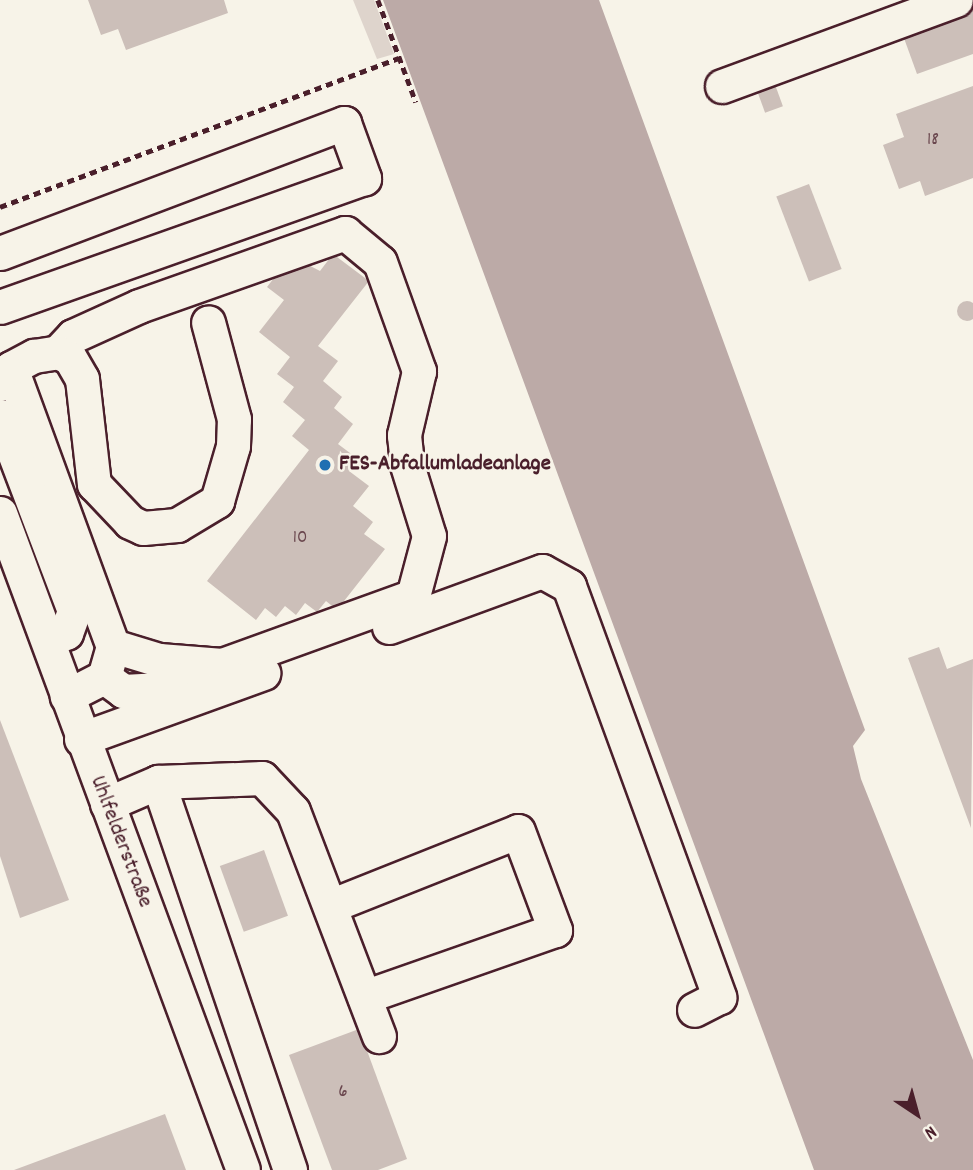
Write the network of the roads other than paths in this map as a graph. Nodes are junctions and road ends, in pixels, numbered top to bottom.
1 (956, 0) edge
2 (722, 86) dead end
3 (0, 253) edge
4 (0, 307) edge
5 (208, 322) dead end
6 (58, 352) junction
7 (5, 376) edge
8 (0, 416) edge
9 (0, 513) edge
10 (49, 639) junction
11 (113, 646) junction
12 (222, 665) junction
13 (104, 677) junction
14 (67, 696) junction
15 (81, 739) junction
16 (158, 782) junction
17 (107, 804) junction
18 (330, 906) junction
19 (364, 996) junction
20 (694, 1010) dead end
21 (379, 1036) dead end
22 (243, 1170) edge
23 (290, 1170) edge

1 - 2 street
3 - 4 street
5 - 6 street
6 - 7 street
6 - 12 street
7 - 11 street
8 - 10 street
9 - 10 street, Uhlfelderstraße
10 - 14 street, Uhlfelderstraße
11 - 12 street
11 - 13 street
12 - 13 street
13 - 14 street
14 - 15 street, Uhlfelderstraße
15 - 17 street, Uhlfelderstraße
15 - 20 street
16 - 17 street
16 - 18 street
16 - 23 street
17 - 22 street, Uhlfelderstraße
18 - 19 street
18 - 19 street
19 - 21 street

